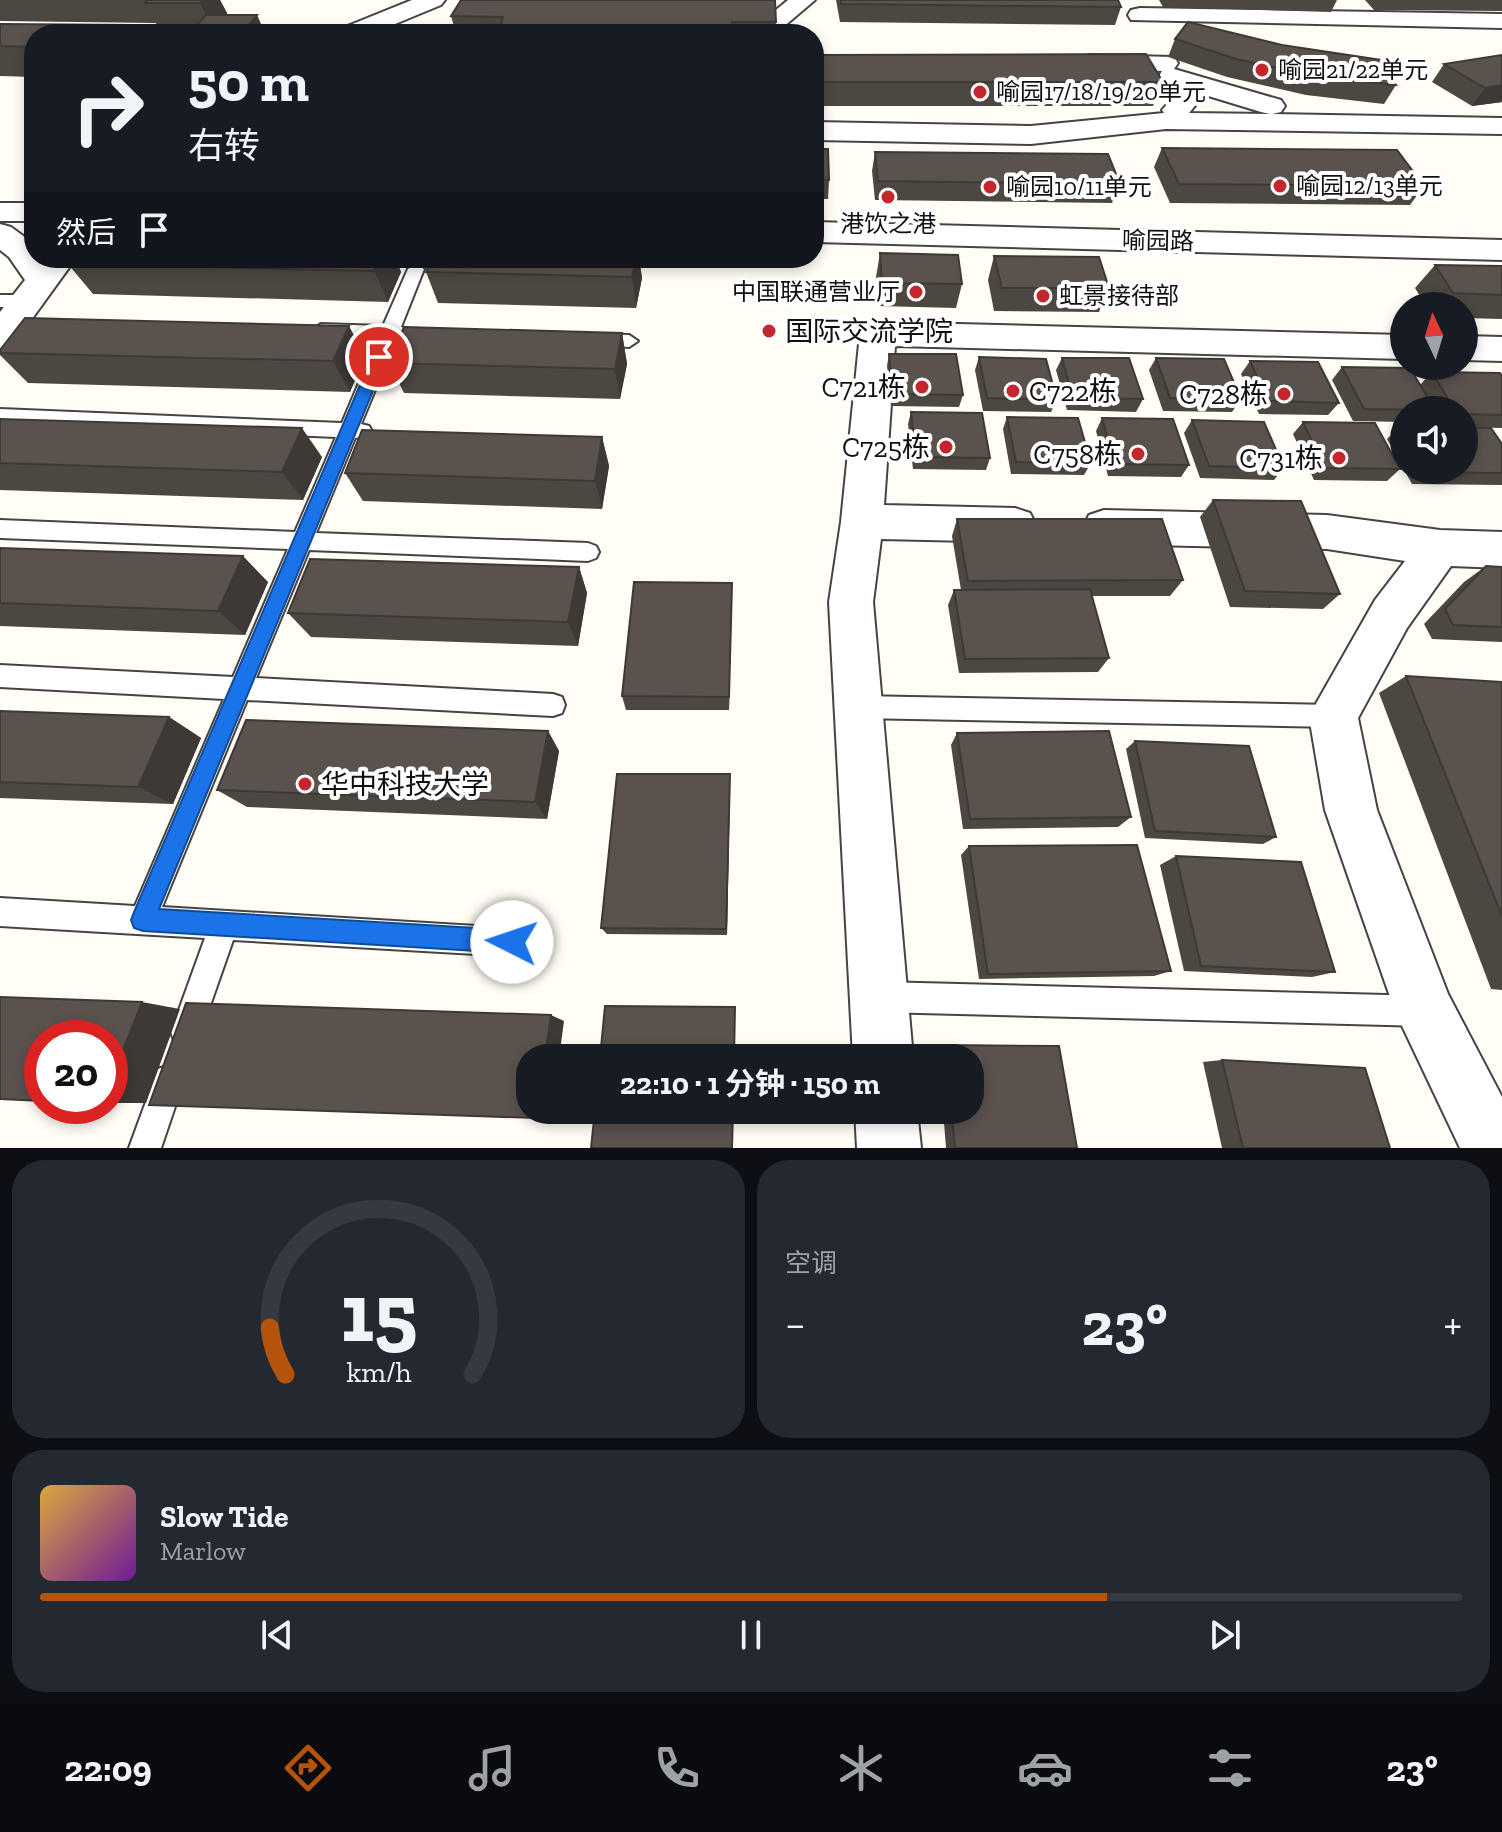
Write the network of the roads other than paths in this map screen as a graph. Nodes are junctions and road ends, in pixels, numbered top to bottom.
1 (433, 0) edge
2 (803, 0) edge
3 (1136, 8) edge
4 (1502, 21) edge
5 (374, 24) edge
6 (773, 24) edge
7 (1069, 63) edge
8 (1168, 70) junction
9 (1166, 121) junction
10 (1380, 124) junction
11 (1502, 126) edge
12 (824, 131) edge
13 (0, 212) edge
14 (24, 212) edge
15 (824, 232) edge
16 (0, 234) edge
17 (1502, 250) edge
18 (416, 269) dead end
19 (24, 302) edge
20 (295, 329) edge
21 (389, 333) junction
22 (421, 334) edge
23 (581, 339) edge
24 (629, 341) dead end
25 (1390, 347) edge
26 (1478, 348) edge
27 (1502, 349) edge
28 (0, 416) edge
29 (349, 430) junction
30 (379, 431) edge
31 (862, 522) junction
32 (0, 529) edge
33 (302, 541) junction
34 (1440, 548) junction
35 (1502, 550) edge
36 (588, 552) dead end
37 (0, 676) edge
38 (240, 689) junction
39 (553, 705) dead end
40 (858, 707) junction
41 (1333, 716) junction
42 (0, 912) edge
43 (143, 920) junction
44 (224, 924) junction
45 (512, 942) dead end
46 (879, 997) junction
47 (1425, 1011) junction
48 (882, 1044) edge
49 (887, 1124) edge
50 (145, 1148) edge
51 (889, 1148) edge
52 (1494, 1148) edge

1 - 5 street
2 - 6 street
3 - 4 street
3 - 8 street
7 - 8 street
8 - 9 street
8 - 10 street
9 - 10 street
9 - 12 street
10 - 11 street
13 - 14 street
15 - 17 street, 喻园路
16 - 19 street
18 - 21 lane
20 - 21 lane
21 - 22 lane
21 - 29 lane
23 - 24 lane
25 - 31 street
26 - 27 street
28 - 29 lane
29 - 30 lane
29 - 33 lane
31 - 34 street
31 - 40 street
32 - 33 lane
33 - 36 lane
33 - 38 lane
34 - 35 street
34 - 41 street
37 - 38 lane
38 - 39 lane
38 - 43 lane
40 - 41 lane
40 - 46 street
41 - 47 street
42 - 43 lane
43 - 44 lane
44 - 45 lane
44 - 50 lane
46 - 47 lane
46 - 48 street
47 - 52 street
49 - 51 street

